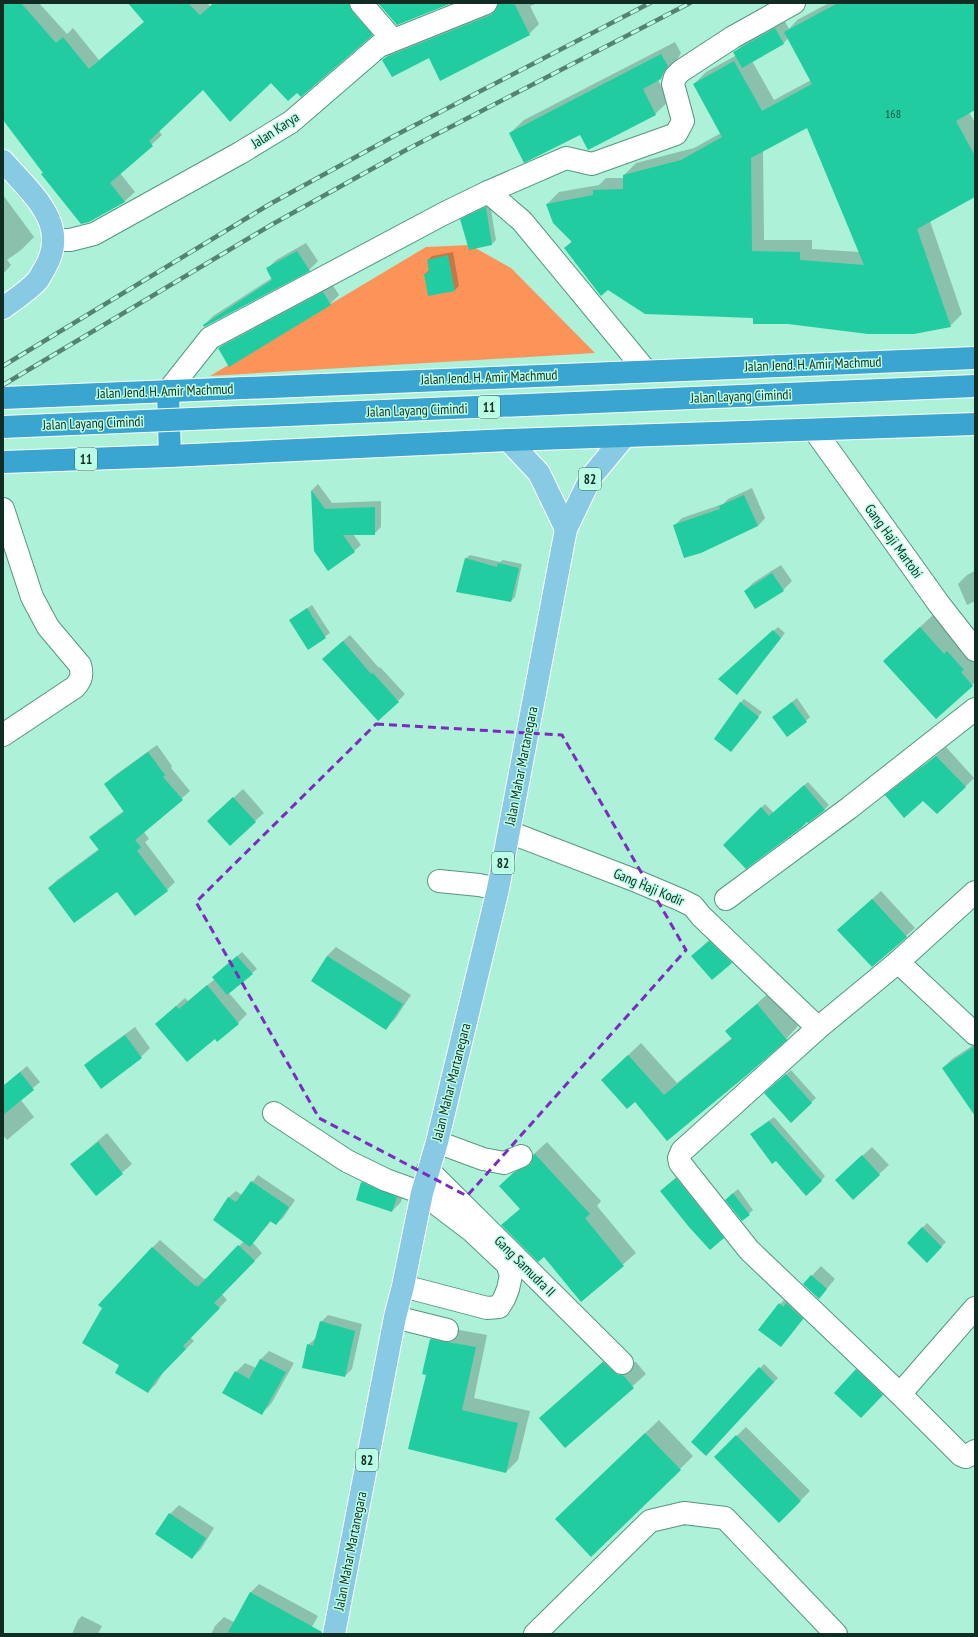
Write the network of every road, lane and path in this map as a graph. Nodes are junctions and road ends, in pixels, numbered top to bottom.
1 (362, 3) edge
2 (486, 3) edge
3 (794, 3) edge
4 (393, 40) junction
5 (3, 161) edge
6 (488, 192) junction
7 (55, 240) junction
8 (3, 308) edge
9 (975, 358) edge
10 (646, 371) junction
11 (975, 386) edge
12 (168, 391) junction
13 (3, 398) edge
14 (975, 424) edge
15 (3, 427) edge
16 (815, 430) junction
17 (625, 436) junction
18 (508, 440) junction
19 (170, 456) junction
20 (3, 462) edge
21 (3, 508) edge
22 (566, 529) junction
23 (975, 650) edge
24 (975, 709) edge
25 (3, 736) edge
26 (509, 832) junction
27 (439, 881) dead end
28 (498, 889) junction
29 (975, 892) edge
30 (726, 899) dead end
31 (898, 962) junction
32 (818, 1028) junction
33 (975, 1034) edge
34 (274, 1113) dead end
35 (437, 1142) junction
36 (521, 1156) dead end
37 (428, 1170) junction
38 (422, 1193) junction
39 (403, 1286) junction
40 (975, 1308) edge
41 (395, 1317) junction
42 (447, 1330) dead end
43 (622, 1363) dead end
44 (900, 1394) junction
45 (975, 1451) edge
46 (334, 1634) edge
47 (535, 1634) edge
48 (836, 1634) edge

1 - 4 street
2 - 4 street, Jalan Karya
3 - 6 street
4 - 7 street, Jalan Karya
5 - 7 main road
6 - 10 street
6 - 12 street
7 - 8 main road
9 - 10 highway, Jalan Jend. H. Amir Machmud / 11
10 - 12 highway, Jalan Jend. H. Amir Machmud / 11
11 - 15 highway, Jalan Layang Cimindi / 11, bridge
12 - 13 highway, Jalan Jend. H. Amir Machmud / 11
12 - 19 highway
14 - 16 highway, 11
16 - 17 highway, 11
16 - 23 street, Gang Haji Martobi
17 - 18 highway, 11
17 - 22 main road, Jalan Mahar Martanegara / 82
18 - 19 highway, 11
18 - 22 main road
19 - 20 highway, 11
21 - 25 street
22 - 26 main road, Jalan Mahar Martanegara / 82
24 - 30 street
26 - 28 main road, Jalan Mahar Martanegara / 82
26 - 32 street, Gang Haji Kodir
27 - 28 street
28 - 35 main road, Jalan Mahar Martanegara / 82
29 - 31 street
31 - 32 street
31 - 33 street
32 - 44 street
34 - 38 street
35 - 36 street
35 - 37 main road, Jalan Mahar Martanegara / 82
37 - 38 main road, Jalan Mahar Martanegara / 82
37 - 43 street, Gang Samudra II
38 - 39 main road, Jalan Mahar Martanegara / 82
38 - 39 street
39 - 41 main road, Jalan Mahar Martanegara / 82
40 - 44 street
41 - 42 street
41 - 46 main road, Jalan Mahar Martanegara / 82
44 - 45 street
47 - 48 street

